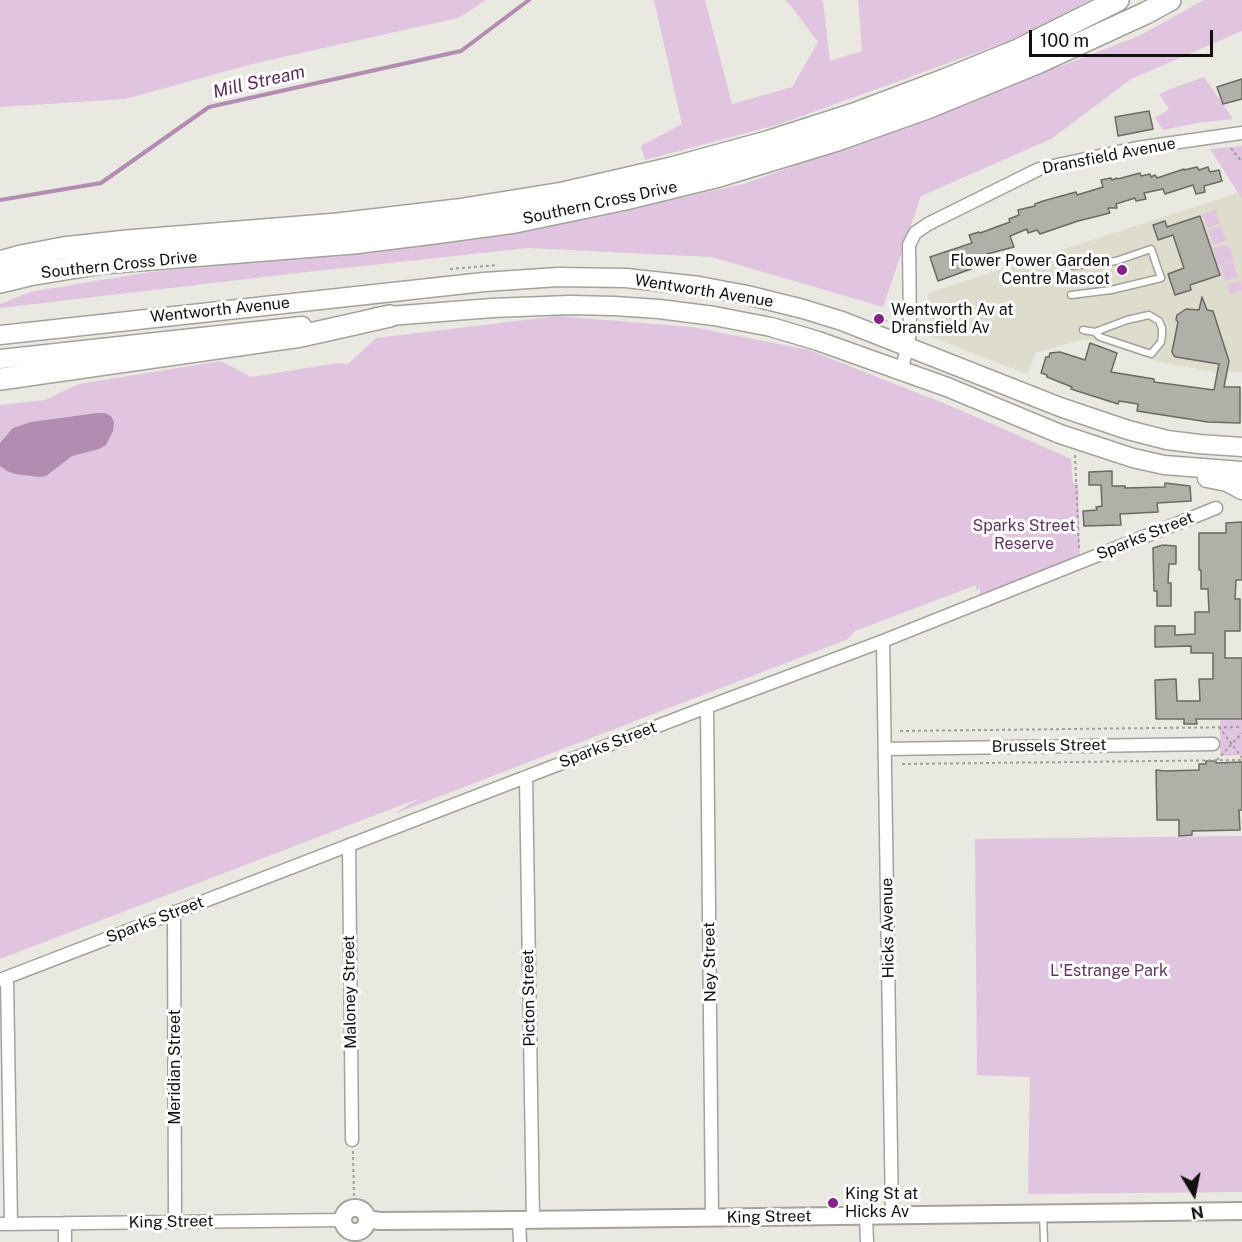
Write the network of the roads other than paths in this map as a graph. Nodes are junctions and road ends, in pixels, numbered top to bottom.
1 (1118, 0) edge
2 (1170, 0) edge
3 (1242, 133) edge
4 (0, 262) edge
5 (1062, 267) dead end
6 (0, 282) edge
7 (1071, 295) dead end
8 (390, 316) junction
9 (1083, 330) dead end
10 (1095, 332) junction
11 (0, 336) edge
12 (908, 346) junction
13 (0, 359) edge
14 (901, 370) junction
15 (0, 379) edge
16 (1242, 447) edge
17 (1164, 465) junction
18 (1242, 471) edge
19 (1242, 490) edge
20 (1215, 508) dead end
21 (883, 641) junction
22 (707, 707) junction
23 (1213, 744) dead end
24 (885, 749) junction
25 (526, 777) junction
26 (349, 845) junction
27 (174, 912) junction
28 (3, 979) edge
29 (352, 1140) road end
30 (1242, 1211) edge
31 (1043, 1214) junction
32 (892, 1215) junction
33 (866, 1216) junction
34 (712, 1218) junction
35 (526, 1220) junction
36 (175, 1221) junction
37 (65, 1223) junction
38 (5, 1224) edge
39 (350, 1231) edge
40 (65, 1242) edge
41 (520, 1242) edge
42 (867, 1242) edge
43 (1044, 1242) edge

1 - 4 highway, Southern Cross Drive
2 - 6 highway, Southern Cross Drive
3 - 12 street, Dransfield Avenue
5 - 7 lane
8 - 13 main road, Wentworth Avenue
8 - 14 main road, Wentworth Avenue
8 - 15 highway
9 - 10 lane
10 - 10 lane
11 - 12 main road, Wentworth Avenue
12 - 14 street, Dransfield Avenue
12 - 16 main road, Wentworth Avenue
14 - 17 main road, Wentworth Avenue
17 - 18 main road, Wentworth Avenue
17 - 19 main road
20 - 21 street, Sparks Street
21 - 22 street, Sparks Street
21 - 24 street, Hicks Avenue
22 - 25 street, Sparks Street
22 - 34 street, Ney Street
23 - 24 street, Brussels Street
24 - 32 street, Hicks Avenue
25 - 26 street, Sparks Street
25 - 35 street, Picton Street
26 - 27 street, Sparks Street
26 - 29 street, Maloney Street
27 - 28 street, Sparks Street
27 - 36 street, Meridian Street
28 - 38 street
30 - 31 main road, King Street
31 - 32 main road, King Street
31 - 43 lane
32 - 33 main road, King Street
33 - 34 main road, King Street
33 - 42 street
34 - 35 main road, King Street
35 - 39 main road, King Street
35 - 41 street, Picton Street
36 - 37 street, King Street
36 - 39 street, King Street
37 - 38 street, King Street
37 - 40 street

